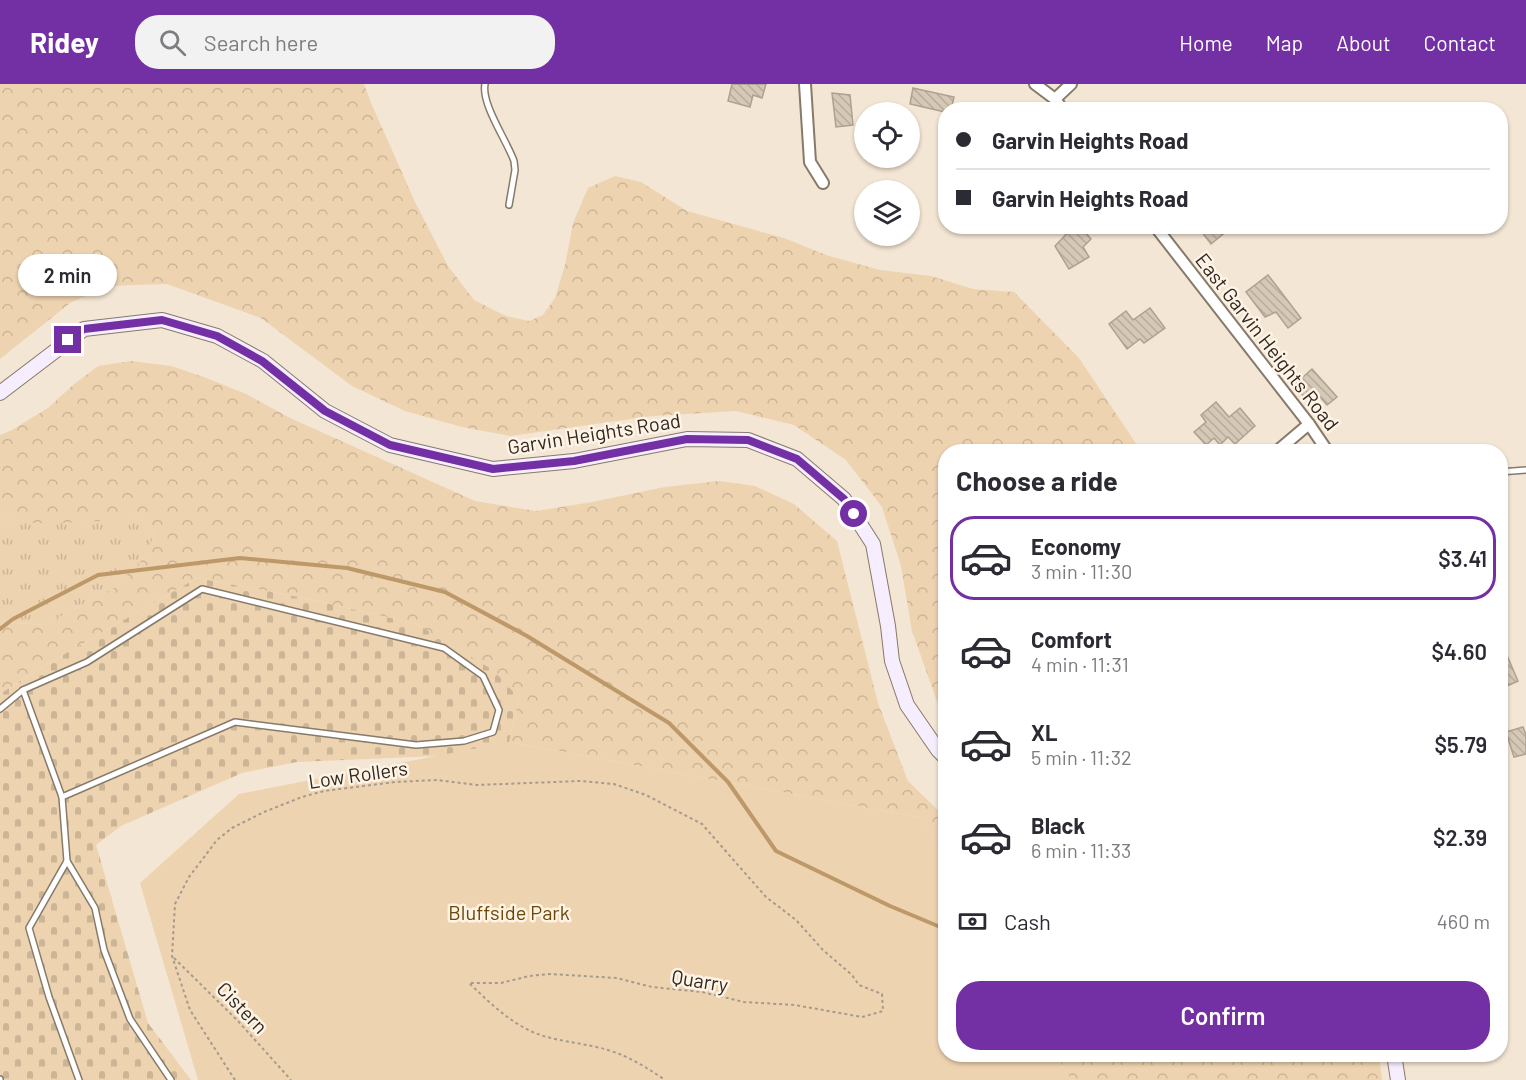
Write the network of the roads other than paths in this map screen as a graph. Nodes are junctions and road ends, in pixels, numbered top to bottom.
1 (485, 84) edge
2 (805, 84) edge
3 (1035, 84) edge
4 (1071, 84) edge
5 (1055, 99) junction
6 (1057, 102) edge
7 (823, 183) dead end
8 (509, 204) dead end
9 (1161, 234) edge
10 (0, 393) edge
11 (1309, 424) junction
12 (1285, 444) edge
13 (1323, 444) edge
14 (1526, 470) edge
15 (1508, 471) edge
16 (23, 690) junction
17 (0, 709) edge
18 (938, 750) edge
19 (62, 797) junction
20 (67, 861) junction
21 (1395, 1062) edge
22 (79, 1080) edge
23 (171, 1080) edge
24 (1398, 1080) edge

1 - 8 lane
2 - 7 street
3 - 5 street
4 - 5 street
5 - 6 street
9 - 11 street, East Garvin Heights Road
10 - 18 main road, Garvin Heights Road
11 - 12 street
11 - 13 street, East Garvin Heights Road
14 - 15 lane
16 - 17 lane
16 - 19 lane
16 - 19 lane
19 - 20 lane
20 - 22 lane
20 - 23 lane
21 - 24 main road

